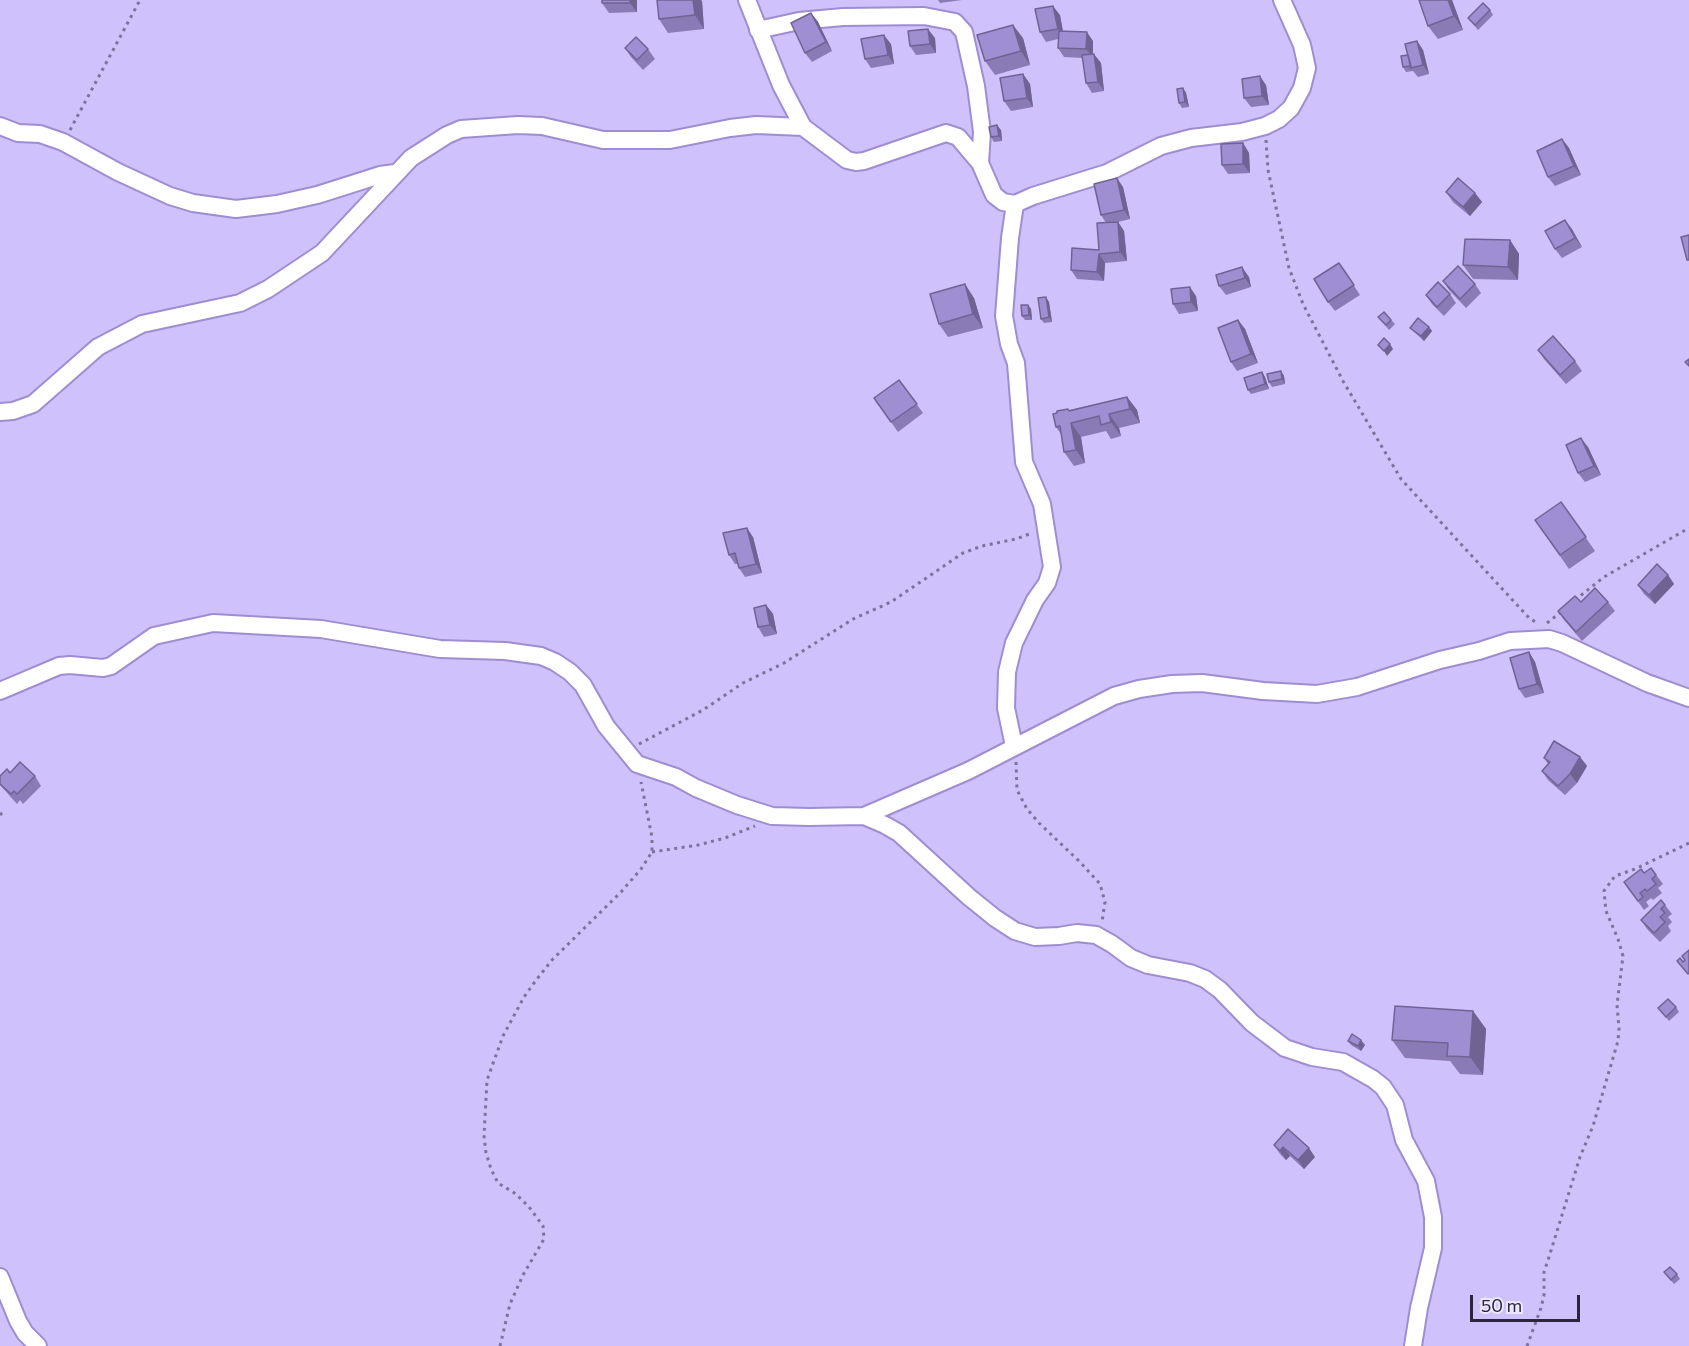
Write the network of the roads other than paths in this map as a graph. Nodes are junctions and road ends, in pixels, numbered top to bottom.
1 (747, 0) edge
2 (1282, 0) edge
3 (758, 30) junction
4 (0, 126) edge
5 (803, 127) junction
6 (980, 163) junction
7 (395, 173) junction
8 (1016, 204) junction
9 (0, 412) edge
10 (0, 691) edge
11 (1689, 698) edge
12 (1013, 747) junction
13 (864, 816) junction
14 (0, 1277) edge
15 (38, 1346) edge
16 (1413, 1346) edge

1 - 3 street
2 - 8 street
3 - 5 street
3 - 6 street
4 - 7 street
5 - 6 street
5 - 7 street
6 - 8 street
7 - 9 street
8 - 12 street
10 - 13 street
11 - 12 street
12 - 13 street
13 - 16 street
14 - 15 street

